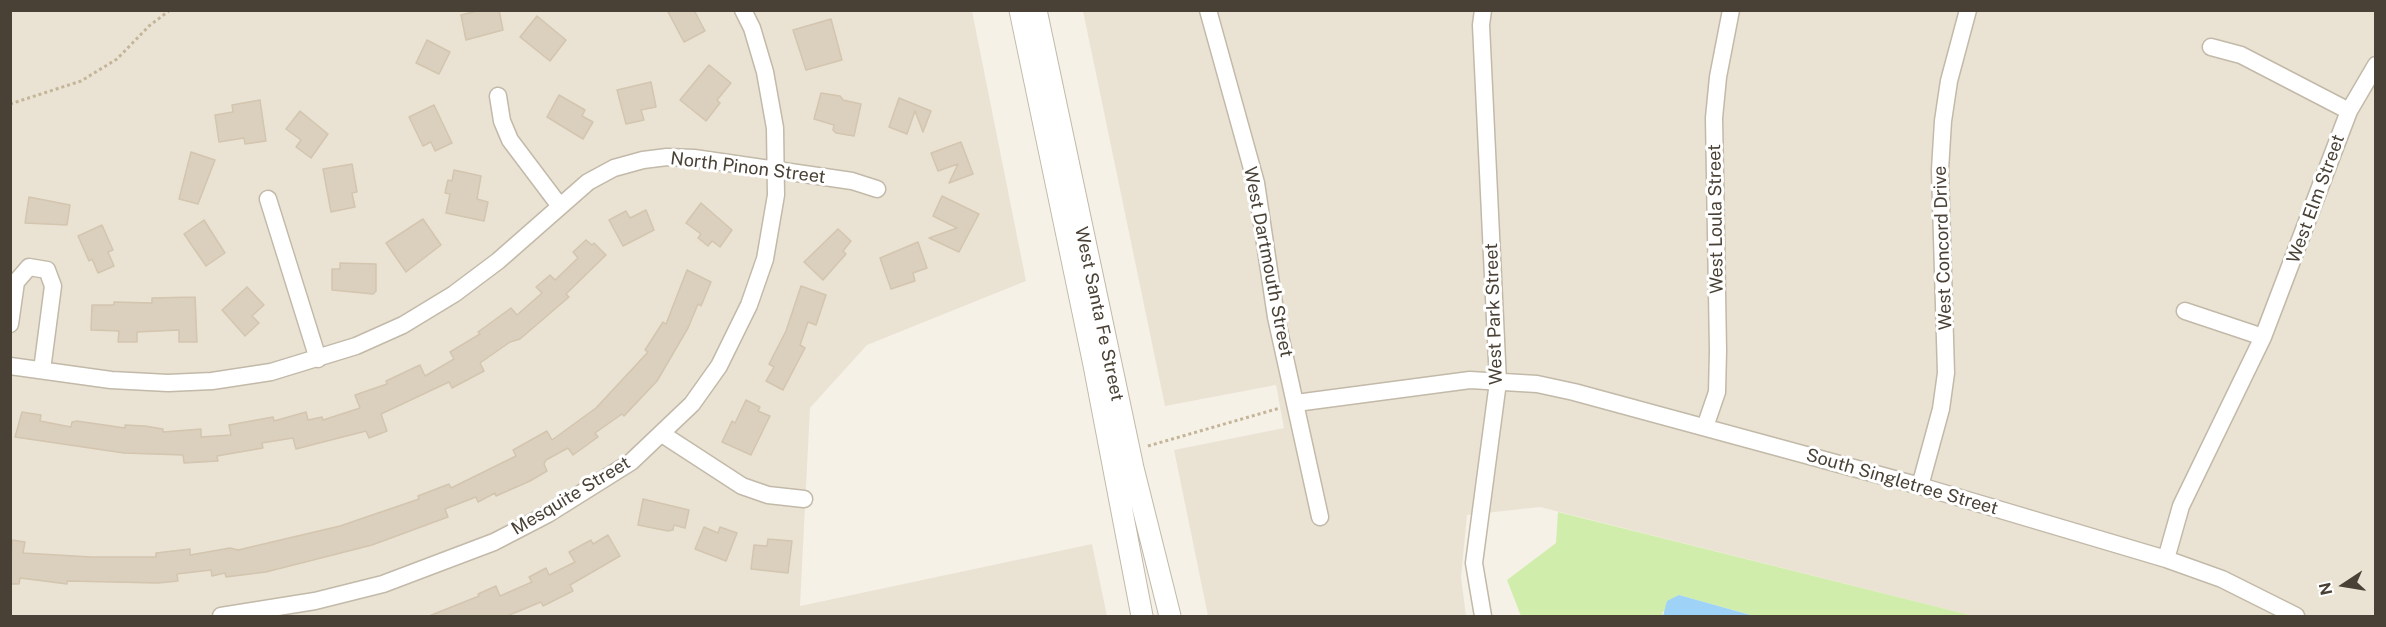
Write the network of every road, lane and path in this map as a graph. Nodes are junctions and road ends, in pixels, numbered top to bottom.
1 (170, 10) edge
2 (742, 10) edge
3 (1020, 10) edge
4 (1036, 10) edge
5 (1208, 10) edge
6 (1483, 10) edge
7 (1731, 10) edge
8 (1968, 10) edge
9 (2211, 47) dead end
10 (2376, 65) edge
11 (498, 96) dead end
12 (10, 104) edge
13 (2349, 111) junction
14 (776, 170) junction
15 (877, 189) dead end
16 (268, 199) dead end
17 (559, 205) junction
18 (2185, 311) dead end
19 (10, 324) edge
20 (2263, 337) junction
21 (318, 359) junction
22 (10, 366) edge
23 (42, 370) junction
24 (1498, 382) junction
25 (1296, 403) junction
26 (1705, 427) junction
27 (662, 434) junction
28 (1129, 452) junction
29 (1920, 486) junction
30 (804, 499) dead end
31 (1320, 517) dead end
32 (2166, 559) junction
33 (223, 616) edge
34 (1142, 616) edge
35 (1170, 616) edge
36 (1483, 616) edge
37 (2296, 616) edge

1 - 12 path
2 - 14 street, Mesquite Street
3 - 34 street, West Santa Fe Street
4 - 28 street, West Santa Fe Street
5 - 25 street, West Dartmouth Street
6 - 24 street, West Park Street
7 - 26 street, West Loula Street
8 - 29 street, West Concord Drive
9 - 13 street
10 - 13 street, West Elm Street
11 - 17 street
13 - 20 street, West Elm Street
14 - 15 street, North Pinon Street
14 - 17 street, North Pinon Street
14 - 27 street, Mesquite Street
16 - 21 street
17 - 21 street, North Pinon Street
18 - 20 street
19 - 23 street
20 - 32 street, West Elm Street
21 - 23 street, North Pinon Street
22 - 23 street, North Pinon Street
24 - 25 street, South Singletree Street
24 - 26 street, South Singletree Street
24 - 36 street, West Park Street
25 - 28 path
25 - 31 street, West Dartmouth Street
26 - 29 street, South Singletree Street
27 - 30 street
27 - 33 street, Mesquite Street
28 - 35 street, West Santa Fe Street
29 - 32 street, South Singletree Street
32 - 37 street, South Singletree Street

